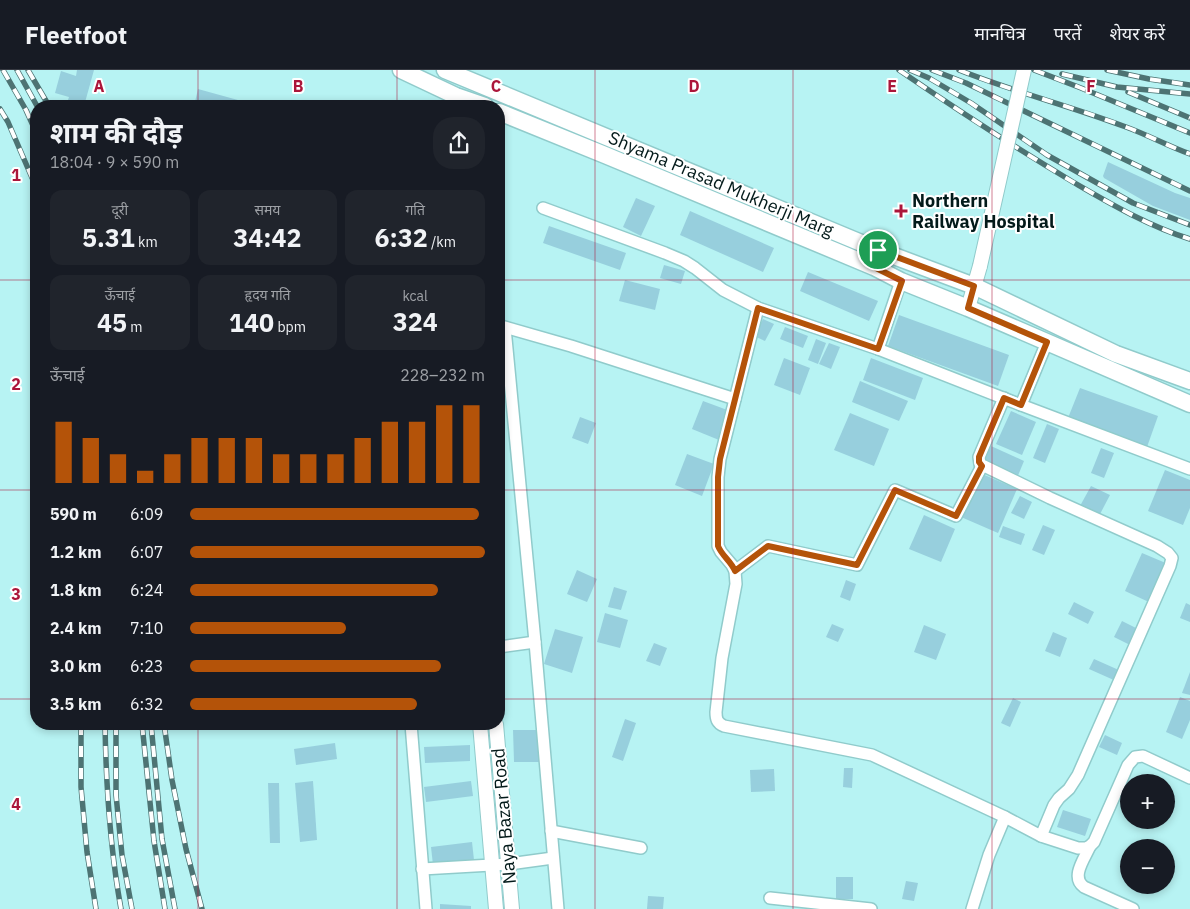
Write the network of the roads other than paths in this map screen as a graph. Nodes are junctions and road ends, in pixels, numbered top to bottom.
1 (401, 70) edge
2 (445, 70) edge
3 (1024, 70) edge
4 (472, 81) junction
5 (458, 100) edge
6 (463, 100) edge
7 (505, 114) edge
8 (543, 208) dead end
9 (878, 250) junction
10 (874, 267) junction
11 (902, 281) junction
12 (974, 286) junction
13 (758, 308) junction
14 (968, 308) junction
15 (505, 328) edge
16 (1047, 342) junction
17 (878, 349) junction
18 (505, 356) edge
19 (1190, 381) edge
20 (1004, 398) junction
21 (735, 399) junction
22 (1190, 404) edge
23 (1021, 405) junction
24 (982, 466) junction
25 (1190, 469) edge
26 (735, 571) junction
27 (535, 642) junction
28 (505, 646) edge
29 (411, 730) edge
30 (481, 730) edge
31 (497, 730) edge
32 (1190, 778) edge
33 (1005, 818) junction
34 (551, 831) junction
35 (1041, 836) junction
36 (1090, 846) junction
37 (641, 848) dead end
38 (553, 858) junction
39 (508, 864) junction
40 (493, 865) junction
41 (422, 870) junction
42 (770, 898) dead end
43 (426, 909) edge
44 (496, 909) edge
45 (512, 909) edge
46 (558, 909) edge
47 (871, 909) edge
48 (972, 909) edge
49 (1133, 909) edge

1 - 5 main road
2 - 4 main road, Shyama Prasad Mukherji Marg
3 - 12 street, bridge
4 - 6 street
4 - 9 main road, Shyama Prasad Mukherji Marg
7 - 10 main road, Shyama Prasad Mukherji Marg
8 - 13 street
9 - 10 main road
9 - 12 main road, Shyama Prasad Mukherji Marg
10 - 11 main road, Shyama Prasad Mukherji Marg
11 - 14 main road, Shyama Prasad Mukherji Marg
11 - 17 street
12 - 14 street
12 - 19 main road, Shyama Prasad Mukherji Marg
13 - 17 street
13 - 21 street
14 - 16 main road, Shyama Prasad Mukherji Marg
15 - 21 street
16 - 22 main road, Shyama Prasad Mukherji Marg
16 - 23 street
17 - 20 street
18 - 27 street
20 - 23 street
20 - 24 street
21 - 26 street
23 - 25 street
24 - 26 street
24 - 35 street
26 - 33 street
27 - 28 street
27 - 34 street
29 - 41 street
30 - 40 street
31 - 39 street, Naya Bazar Road
32 - 36 street
33 - 35 street
33 - 48 street
34 - 37 street
34 - 38 street
35 - 36 street
36 - 49 street
38 - 39 street
38 - 46 street
39 - 40 street
39 - 45 street, Naya Bazar Road
40 - 41 street
40 - 44 street
41 - 43 street
42 - 47 street

